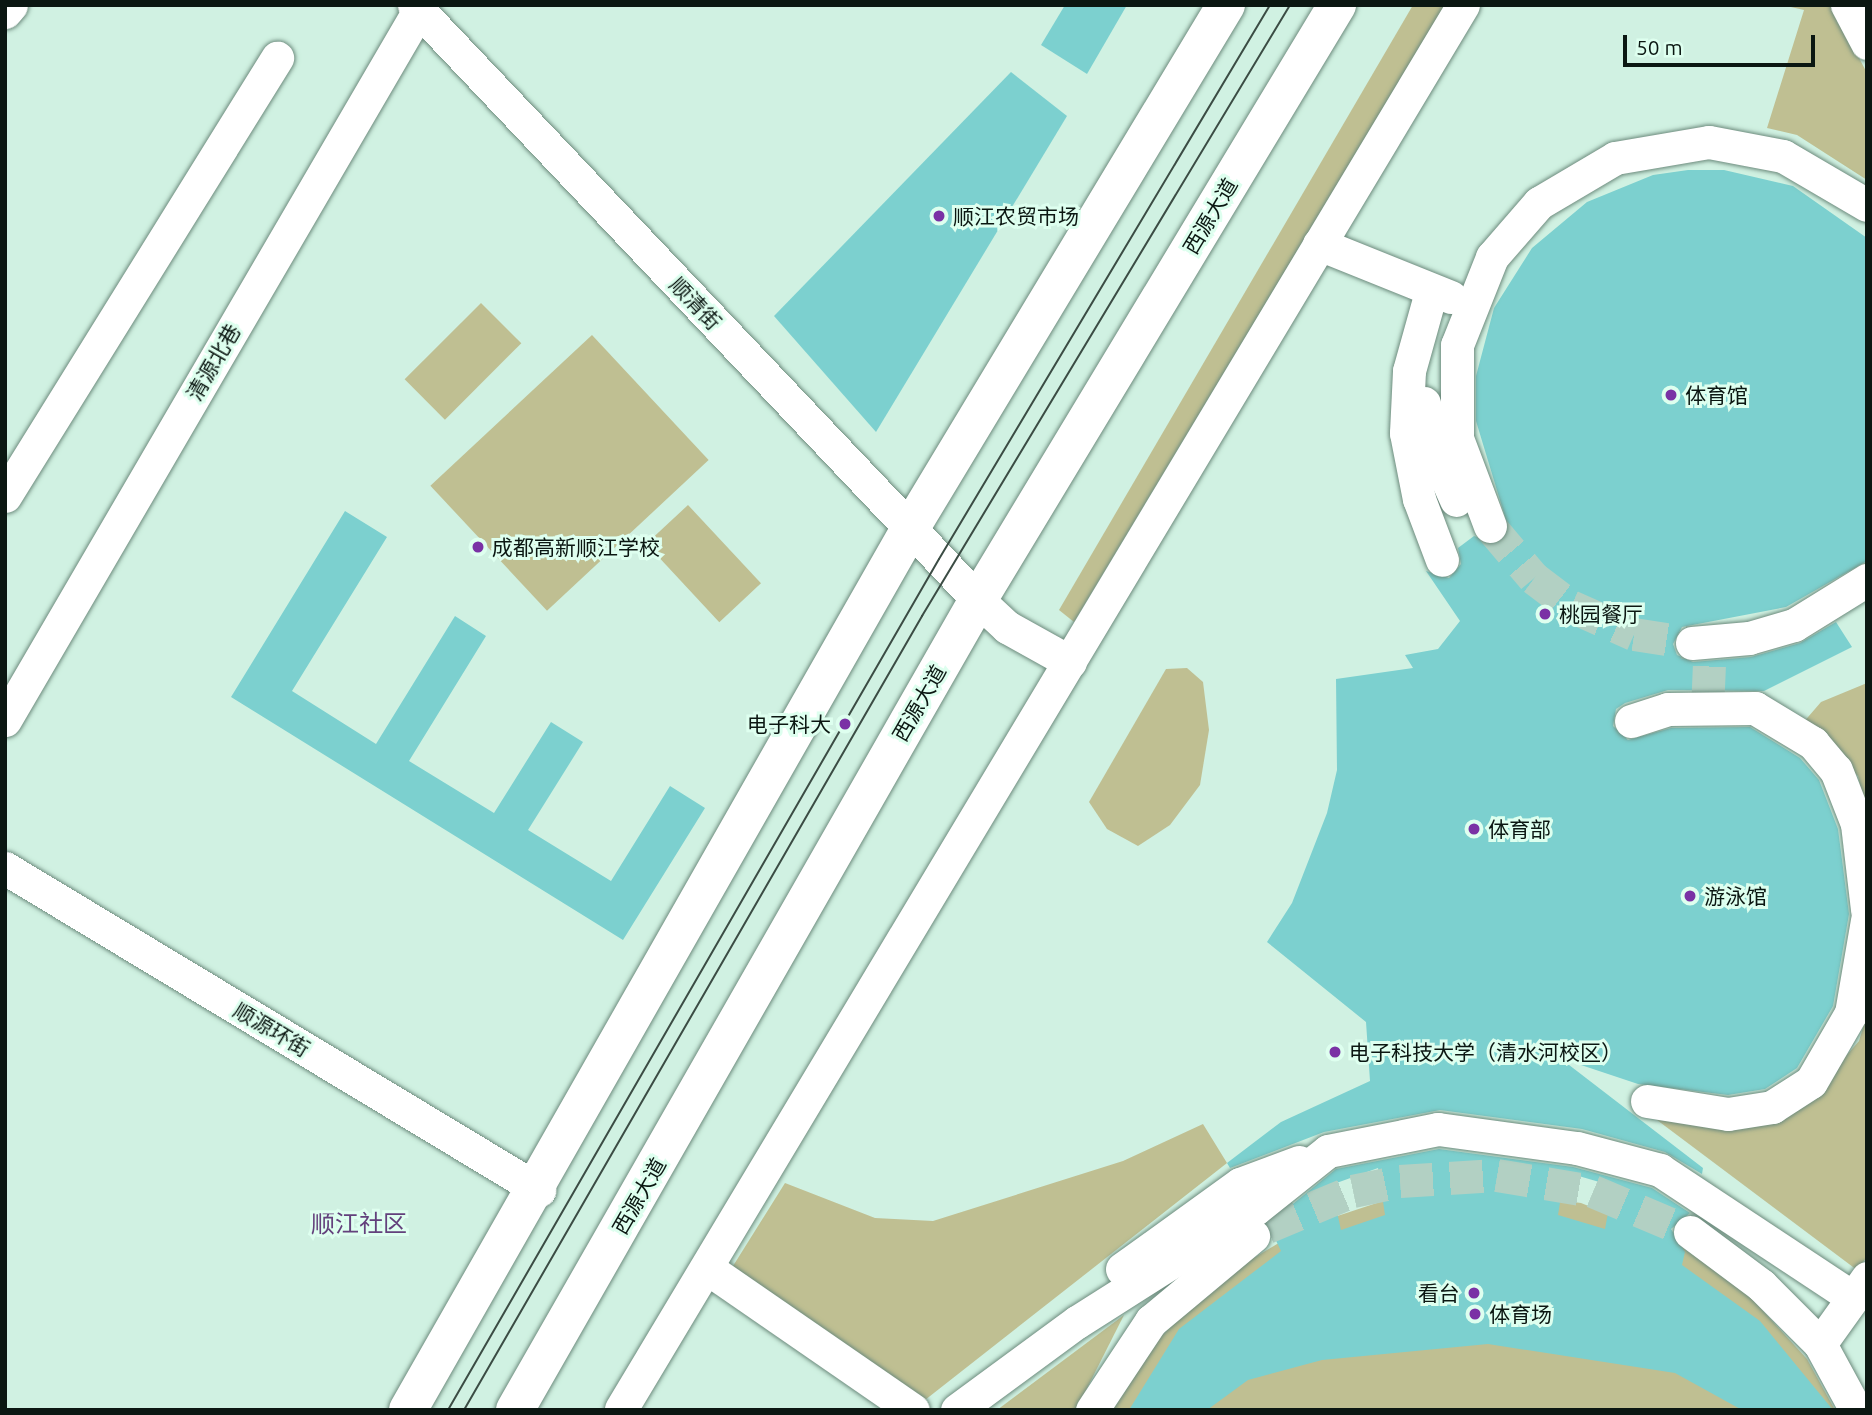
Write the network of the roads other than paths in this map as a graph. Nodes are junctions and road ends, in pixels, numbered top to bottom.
1 (11, 5) edge
2 (1226, 5) edge
3 (1337, 5) edge
4 (1463, 5) edge
5 (1847, 5) edge
6 (418, 7) edge
7 (5, 12) edge
8 (1867, 43) edge
9 (276, 58) dead end
10 (1867, 205) edge
11 (1319, 244) junction
12 (1431, 292) junction
13 (1470, 301) junction
14 (5, 496) edge
15 (911, 529) junction
16 (1442, 560) dead end
17 (1867, 580) edge
18 (978, 600) junction
19 (1704, 645) tunnel mouth
20 (1070, 662) junction
21 (5, 720) edge
22 (1631, 721) dead end
23 (5, 868) edge
24 (1867, 909) edge
25 (1867, 920) edge
26 (1647, 1101) dead end
27 (539, 1190) junction
28 (1266, 1227) tunnel mouth
29 (1690, 1233) tunnel mouth
30 (707, 1268) junction
31 (1859, 1287) edge
32 (1820, 1344) junction
33 (621, 1409) edge
34 (408, 1410) edge
35 (516, 1410) edge
36 (913, 1410) edge
37 (955, 1410) edge
38 (1092, 1410) edge
39 (1856, 1410) edge

1 - 7 street
2 - 15 main road
3 - 18 main road, 西源大道
4 - 11 street
5 - 8 street
6 - 15 street, 顺清街
6 - 21 street, 清源北巷
9 - 14 street
10 - 13 street
11 - 12 street
11 - 20 street
12 - 13 street
12 - 13 street
12 - 16 street
15 - 18 street, 顺清街
15 - 27 main road
17 - 19 street
18 - 20 street, 顺清街
18 - 35 main road, 西源大道
20 - 30 street
22 - 24 street
23 - 27 street, 顺源环街
25 - 26 street
27 - 34 main road
28 - 38 street
29 - 32 street
30 - 33 street
30 - 36 street
31 - 32 street
31 - 37 street
32 - 39 street

